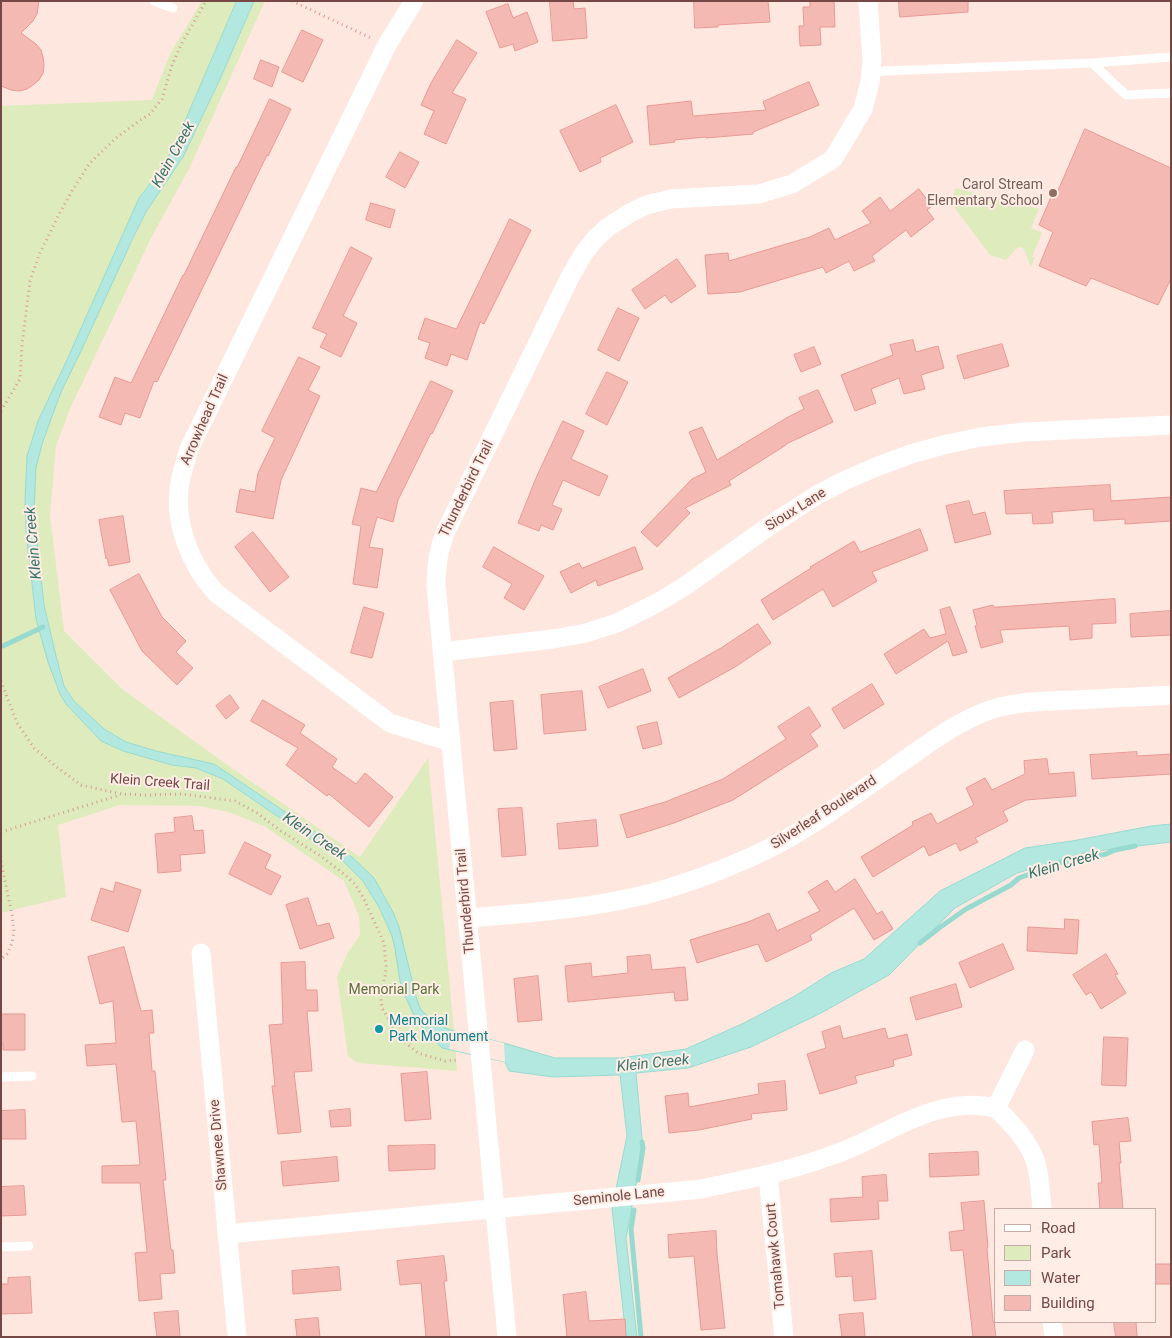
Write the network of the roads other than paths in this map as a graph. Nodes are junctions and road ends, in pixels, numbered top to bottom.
1 (154, 1) edge
2 (414, 1) edge
3 (868, 1) edge
4 (173, 8) dead end
5 (1171, 57) edge
6 (1092, 63) junction
7 (871, 73) junction
8 (1171, 93) edge
9 (1171, 425) edge
10 (442, 652) junction
11 (1171, 695) edge
12 (451, 742) junction
13 (468, 918) junction
14 (201, 953) dead end
15 (1025, 1050) dead end
16 (32, 1076) dead end
17 (1, 1077) edge
18 (996, 1108) junction
19 (768, 1175) junction
20 (1042, 1208) edge
21 (494, 1209) junction
22 (227, 1234) junction
23 (29, 1246) dead end
24 (1, 1247) edge
25 (1052, 1323) edge
26 (237, 1337) edge
27 (507, 1337) edge
28 (784, 1337) edge
29 (1054, 1337) edge

1 - 4 lane
2 - 12 street, Arrowhead Trail
3 - 7 street, Thunderbird Trail
5 - 6 lane
6 - 7 lane
6 - 8 lane
7 - 10 street, Thunderbird Trail
9 - 10 street, Sioux Lane
10 - 12 street, Thunderbird Trail
11 - 13 street, Silverleaf Boulevard
12 - 13 street, Thunderbird Trail
13 - 21 street, Thunderbird Trail
14 - 22 street, Shawnee Drive
15 - 18 street
16 - 17 lane
18 - 19 street, Seminole Lane
18 - 20 street
19 - 21 street, Seminole Lane
19 - 28 street, Tomahawk Court
21 - 22 street, Seminole Lane
21 - 27 street, Thunderbird Trail
22 - 26 street, Shawnee Drive
23 - 24 lane
25 - 29 street

